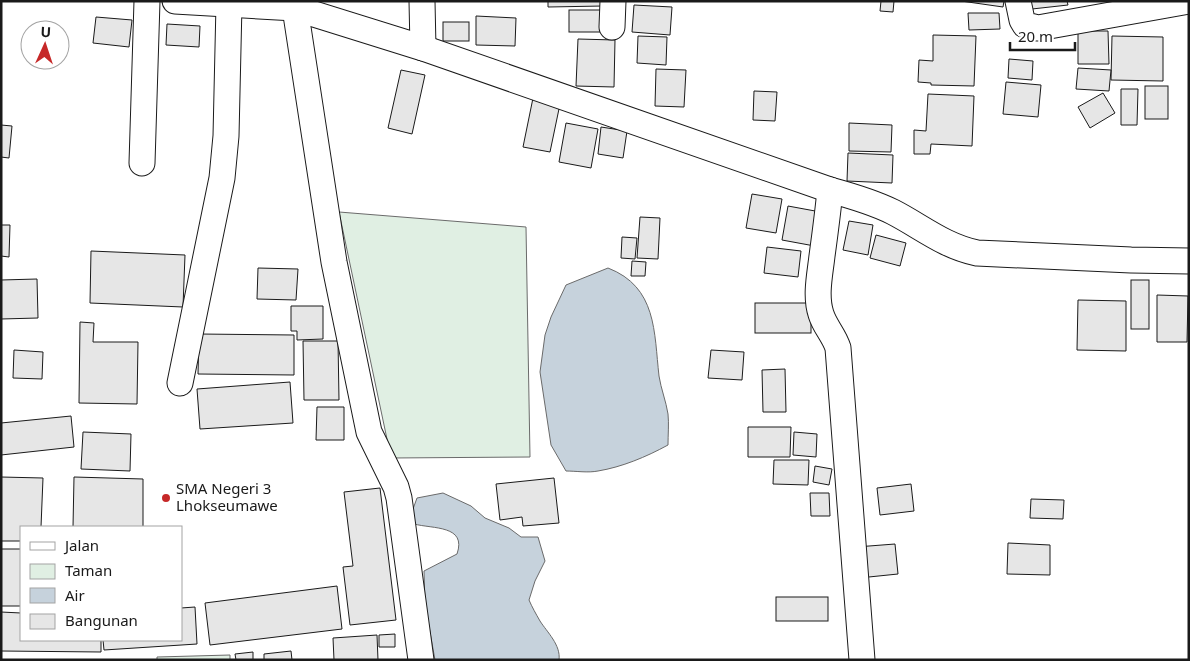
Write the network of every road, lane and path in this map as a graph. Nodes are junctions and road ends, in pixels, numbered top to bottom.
1 (148, 1) edge
2 (175, 1) edge
3 (422, 1) edge
4 (613, 1) edge
5 (1018, 1) edge
6 (1189, 1) edge
7 (229, 4) junction
8 (295, 8) junction
9 (612, 27) dead end
10 (423, 48) junction
11 (142, 163) dead end
12 (830, 190) junction
13 (1189, 261) edge
14 (180, 383) dead end
15 (421, 660) edge
16 (862, 660) edge

1 - 11 street
2 - 7 street
3 - 10 street
4 - 9 street
5 - 6 street
7 - 8 street
7 - 14 street
8 - 10 street
8 - 15 street
10 - 12 street
12 - 13 street
12 - 16 street

